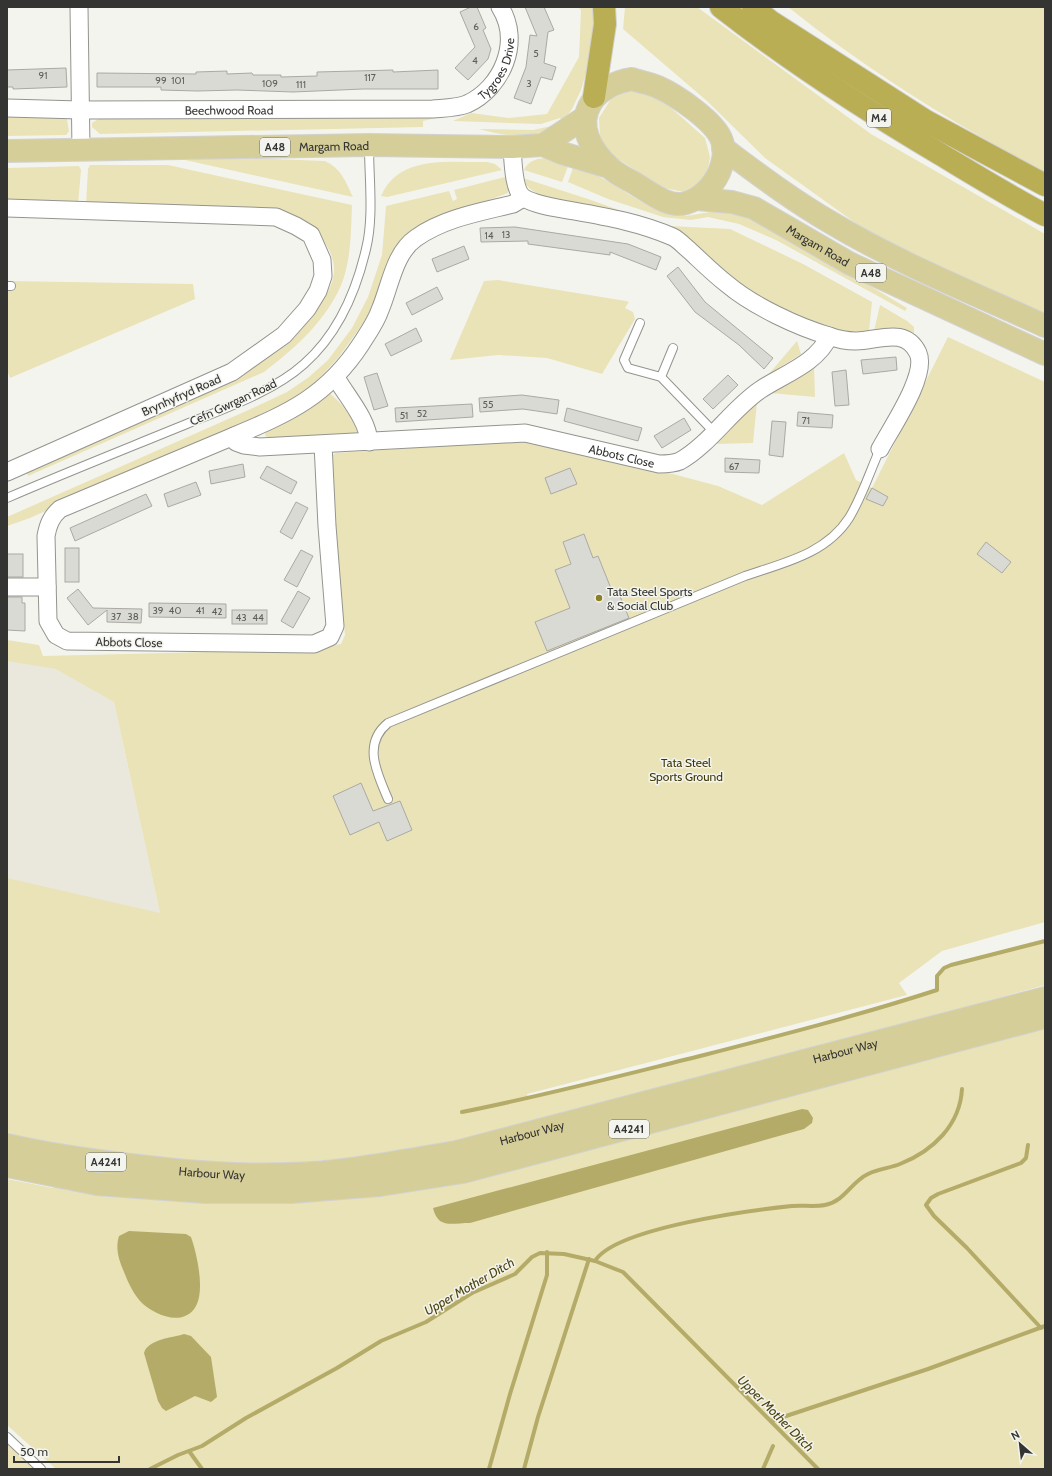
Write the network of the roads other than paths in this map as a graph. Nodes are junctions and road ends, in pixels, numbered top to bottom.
1 (79, 7) edge
2 (500, 7) edge
3 (604, 7) edge
4 (721, 7) edge
5 (753, 7) edge
6 (594, 97) junction
7 (7, 108) edge
8 (450, 108) joint
9 (80, 110) junction
10 (584, 118) junction
11 (369, 145) junction
12 (543, 145) junction
13 (512, 147) junction
14 (723, 148) junction
15 (81, 150) junction
16 (7, 151) edge
17 (609, 167) junction
18 (1045, 184) edge
19 (523, 198) junction
20 (697, 199) junction
21 (7, 208) edge
22 (1045, 215) edge
23 (640, 323) dead end
24 (1045, 326) edge
25 (829, 336) junction
26 (673, 348) dead end
27 (1045, 354) edge
28 (661, 377) junction
29 (334, 379) junction
30 (714, 432) junction
31 (234, 436) junction
32 (369, 442) junction
33 (323, 444) junction
34 (880, 449) joint
35 (7, 472) edge
36 (7, 498) edge
37 (7, 587) edge
38 (47, 587) junction
39 (388, 799) dead end
40 (1045, 998) edge
41 (1045, 1017) edge
42 (7, 1145) edge
43 (7, 1166) edge
44 (7, 1437) edge
45 (41, 1469) edge

1 - 9 street
2 - 8 street, Tygroes Drive
3 - 6 highway
4 - 22 highway, M4
5 - 18 highway, M4
6 - 10 main road
6 - 14 main road
7 - 9 street, Beechwood Road
8 - 9 street, Beechwood Road
9 - 15 street
10 - 12 main road, A48
10 - 17 main road
11 - 13 main road, Margam Road / A48
11 - 15 main road, Margam Road / A48
11 - 36 lane, Cefn Gwrgan Road
12 - 13 main road, Margam Road / A48
12 - 17 main road, Margam Road / A48
13 - 19 street
14 - 20 main road
14 - 24 main road, A48
15 - 16 main road, Margam Road / A48
17 - 20 main road
19 - 25 street
19 - 29 street, Abbots Close
20 - 27 main road, Margam Road / A48
21 - 35 street, Brynhyfryd Road
23 - 28 lane
25 - 30 street, Abbots Close
25 - 34 street
26 - 28 lane
28 - 30 lane
29 - 31 street, Abbots Close
29 - 32 street
30 - 32 street, Abbots Close
31 - 33 street, Abbots Close
31 - 38 street, Abbots Close
32 - 33 street, Abbots Close
33 - 38 street, Abbots Close
34 - 39 lane
37 - 38 street
40 - 42 main road, Harbour Way / A4241
41 - 43 main road, Harbour Way / A4241
44 - 45 lane

